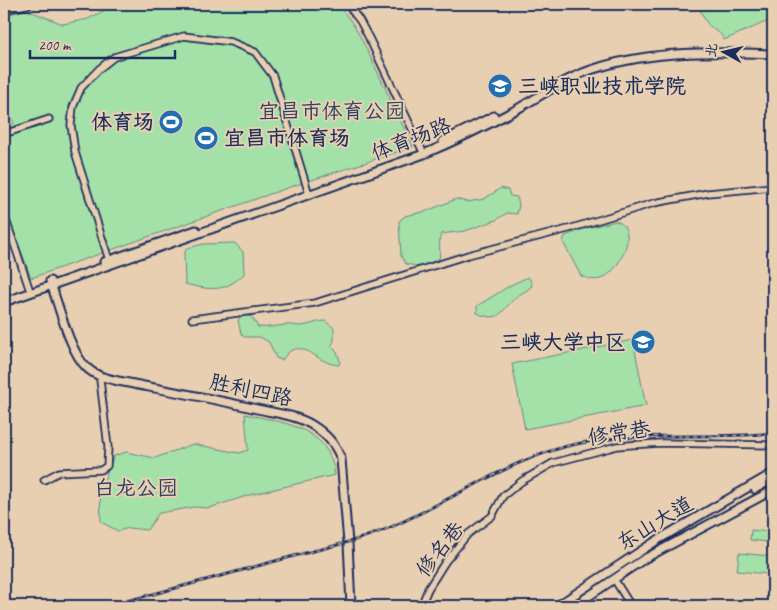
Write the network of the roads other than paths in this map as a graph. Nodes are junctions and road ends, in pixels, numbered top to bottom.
1 (30, 4) edge
2 (347, 4) edge
3 (4, 10) edge
4 (773, 53) edge
5 (49, 119) dead end
6 (4, 134) edge
7 (423, 152) junction
8 (773, 187) edge
9 (308, 191) junction
10 (4, 214) edge
11 (109, 260) junction
12 (49, 284) junction
13 (29, 288) junction
14 (4, 297) edge
15 (4, 302) edge
16 (192, 319) dead end
17 (100, 380) junction
18 (773, 445) edge
19 (773, 473) edge
20 (773, 479) edge
21 (44, 480) dead end
22 (773, 489) edge
23 (492, 516) joint
24 (641, 551) junction
25 (614, 579) junction
26 (347, 606) edge
27 (351, 606) edge
28 (421, 606) edge
29 (557, 606) edge
30 (574, 606) edge
31 (631, 606) edge

1 - 3 street
2 - 7 street
4 - 7 main road, 体育场路
5 - 6 street
7 - 9 main road, 体育场路
7 - 12 main road, 体育场路
8 - 16 street
9 - 11 main road, 体育场路
9 - 11 street
10 - 13 street
11 - 12 main road, 体育场路
12 - 13 main road, 体育场路
12 - 15 main road, 体育场路
12 - 17 main road, 胜利四路
12 - 27 main road, 胜利四路
13 - 14 main road, 体育场路
17 - 21 street
17 - 26 main road, 胜利四路
18 - 23 street, 修常巷
19 - 24 main road, 东山大道
20 - 24 main road
22 - 25 main road, 东山大道
23 - 28 street, 修名巷
24 - 29 main road, 东山大道
25 - 30 main road, 东山大道
25 - 31 street

